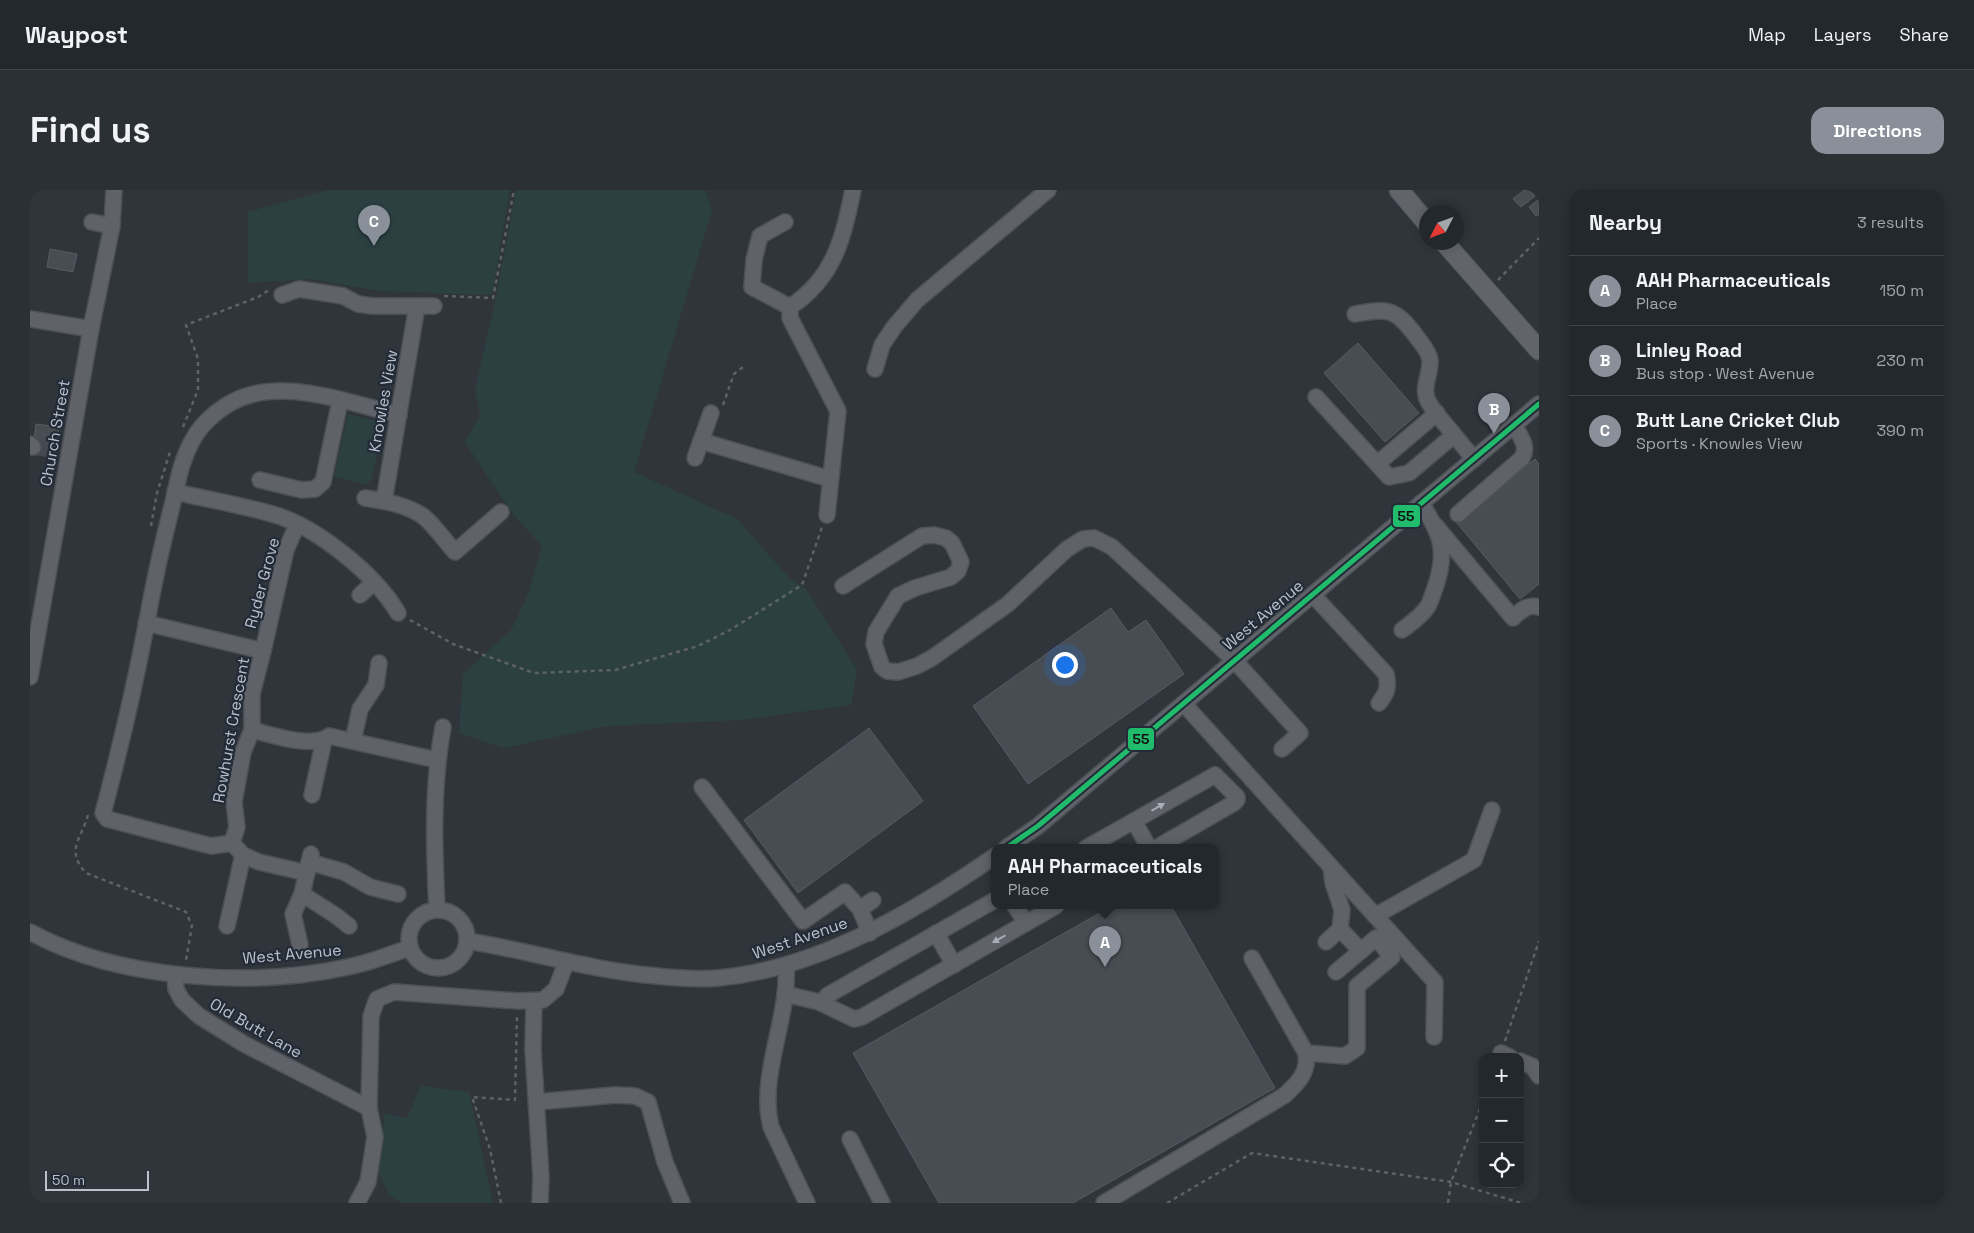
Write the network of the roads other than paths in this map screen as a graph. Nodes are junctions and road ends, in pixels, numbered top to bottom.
1 (114, 190) edge
2 (853, 190) edge
3 (1048, 190) edge
4 (1399, 190) edge
5 (1419, 214) edge
6 (92, 222) dead end
7 (785, 222) dead end
8 (112, 226) junction
9 (1451, 250) edge
10 (278, 290) road end
11 (435, 301) road end
12 (417, 306) junction
13 (790, 307) junction
14 (1355, 314) dead end
15 (30, 319) edge
16 (91, 329) junction
17 (1539, 350) edge
18 (875, 368) dead end
19 (1316, 398) dead end
20 (340, 401) junction
21 (1539, 404) edge
22 (711, 413) road end
23 (1437, 413) junction
24 (398, 415) junction
25 (1514, 425) junction
26 (1454, 435) junction
27 (701, 441) junction
28 (1532, 446) edge
29 (695, 458) dead end
30 (1474, 458) junction
31 (1377, 464) junction
32 (830, 479) junction
33 (260, 480) dead end
34 (176, 492) junction
35 (365, 498) dead end
36 (384, 501) junction
37 (1422, 503) junction
38 (500, 512) dead end
39 (1458, 514) dead end
40 (827, 515) road end
41 (297, 525) junction
42 (1436, 526) junction
43 (374, 582) junction
44 (843, 586) dead end
45 (360, 595) dead end
46 (1313, 595) junction
47 (1539, 607) edge
48 (398, 614) road end
49 (146, 622) junction
50 (1402, 630) dead end
51 (263, 650) junction
52 (1234, 661) junction
53 (379, 663) dead end
54 (30, 676) edge
55 (1379, 703) dead end
56 (1184, 704) junction
57 (443, 727) dead end
58 (252, 730) junction
59 (324, 740) junction
60 (353, 741) junction
61 (1282, 749) dead end
62 (437, 760) junction
63 (702, 787) dead end
64 (312, 795) dead end
65 (1492, 810) dead end
66 (1134, 821) junction
67 (232, 843) junction
68 (1012, 844) edge
69 (1093, 844) edge
70 (1146, 844) edge
71 (1163, 844) edge
72 (243, 854) junction
73 (991, 859) edge
74 (309, 863) junction
75 (1331, 867) junction
76 (398, 894) dead end
77 (301, 897) junction
78 (873, 900) dead end
79 (991, 902) edge
80 (437, 909) junction
81 (860, 909) junction
82 (1018, 909) edge
83 (1051, 909) edge
84 (1376, 916) junction
85 (1026, 923) junction
86 (227, 926) dead end
87 (349, 926) dead end
88 (1340, 929) junction
89 (30, 932) edge
90 (870, 933) junction
91 (936, 933) junction
92 (468, 941) junction
93 (1326, 942) dead end
94 (300, 945) dead end
95 (410, 948) junction
96 (1361, 951) junction
97 (1252, 958) dead end
98 (566, 962) junction
99 (786, 965) junction
100 (949, 967) junction
101 (1336, 972) dead end
102 (179, 975) junction
103 (785, 994) junction
104 (534, 1001) junction
105 (821, 1003) junction
106 (1434, 1037) dead end
107 (1306, 1053) junction
108 (1524, 1063) edge
109 (1539, 1076) edge
110 (537, 1102) junction
111 (369, 1108) junction
112 (850, 1139) dead end
113 (357, 1203) edge
114 (540, 1203) edge
115 (682, 1203) edge
116 (807, 1203) edge
117 (882, 1203) edge
118 (1104, 1203) edge

1 - 8 street, Church Street
2 - 13 street
3 - 18 street
4 - 5 main road
6 - 8 street
7 - 13 street
8 - 16 street, Church Street
9 - 17 main road
10 - 12 street
11 - 12 street
12 - 24 street, Knowles View
13 - 32 street
14 - 23 street
15 - 16 street
16 - 54 street, Church Street
19 - 31 street
20 - 24 street
20 - 33 street
20 - 34 street
21 - 25 street, West Avenue
22 - 27 street
23 - 26 street
23 - 31 street
24 - 36 street, Knowles View
25 - 28 street
25 - 30 street, West Avenue
26 - 30 street
26 - 31 street
27 - 29 street
27 - 32 street
28 - 39 street
30 - 37 street, West Avenue
32 - 40 street
34 - 41 street, Ryder Grove
34 - 49 street
35 - 36 street
36 - 38 street
37 - 42 street
37 - 46 street, West Avenue
41 - 43 street, Ryder Grove
41 - 51 street, Ryder Grove
42 - 47 street
42 - 50 street
43 - 45 street
43 - 48 street, Ryder Grove
44 - 52 street
46 - 52 street, West Avenue
46 - 55 street
49 - 51 street, Rowhurst Crescent
49 - 67 street
51 - 58 street, Rowhurst Crescent
52 - 56 street, West Avenue
52 - 61 street
53 - 60 street
56 - 68 street, West Avenue
56 - 75 street
57 - 62 street
58 - 59 street
58 - 67 street, Rowhurst Crescent
59 - 60 street
59 - 64 street
60 - 62 street
62 - 80 street
63 - 81 street
65 - 84 street
66 - 69 street
66 - 70 street
66 -> 71 street
67 - 72 street
72 - 74 street
72 - 86 street
73 - 90 street, West Avenue
74 - 76 street
74 - 77 street
75 - 84 street
75 - 88 street
77 - 87 street
77 - 94 street
78 - 81 street
79 - 91 street
80 - 92 street
80 - 95 street
81 - 90 street
82 - 85 street
83 - 85 street
84 - 106 street
85 -> 100 street
88 - 93 street
88 - 96 street
89 - 102 street
90 - 99 street, West Avenue
91 - 100 street
91 - 105 street
92 - 95 street
92 - 98 street, West Avenue
95 - 102 street, West Avenue
96 - 101 street
96 - 107 street
97 - 107 street
98 - 99 street, West Avenue
98 - 104 street
99 - 103 street
100 - 105 street
102 - 111 street, Old Butt Lane
103 - 105 street
103 - 116 street
104 - 110 street
104 - 111 street
107 - 118 street
108 - 109 street
110 - 114 street
110 - 115 street
111 - 113 street
112 - 117 street

